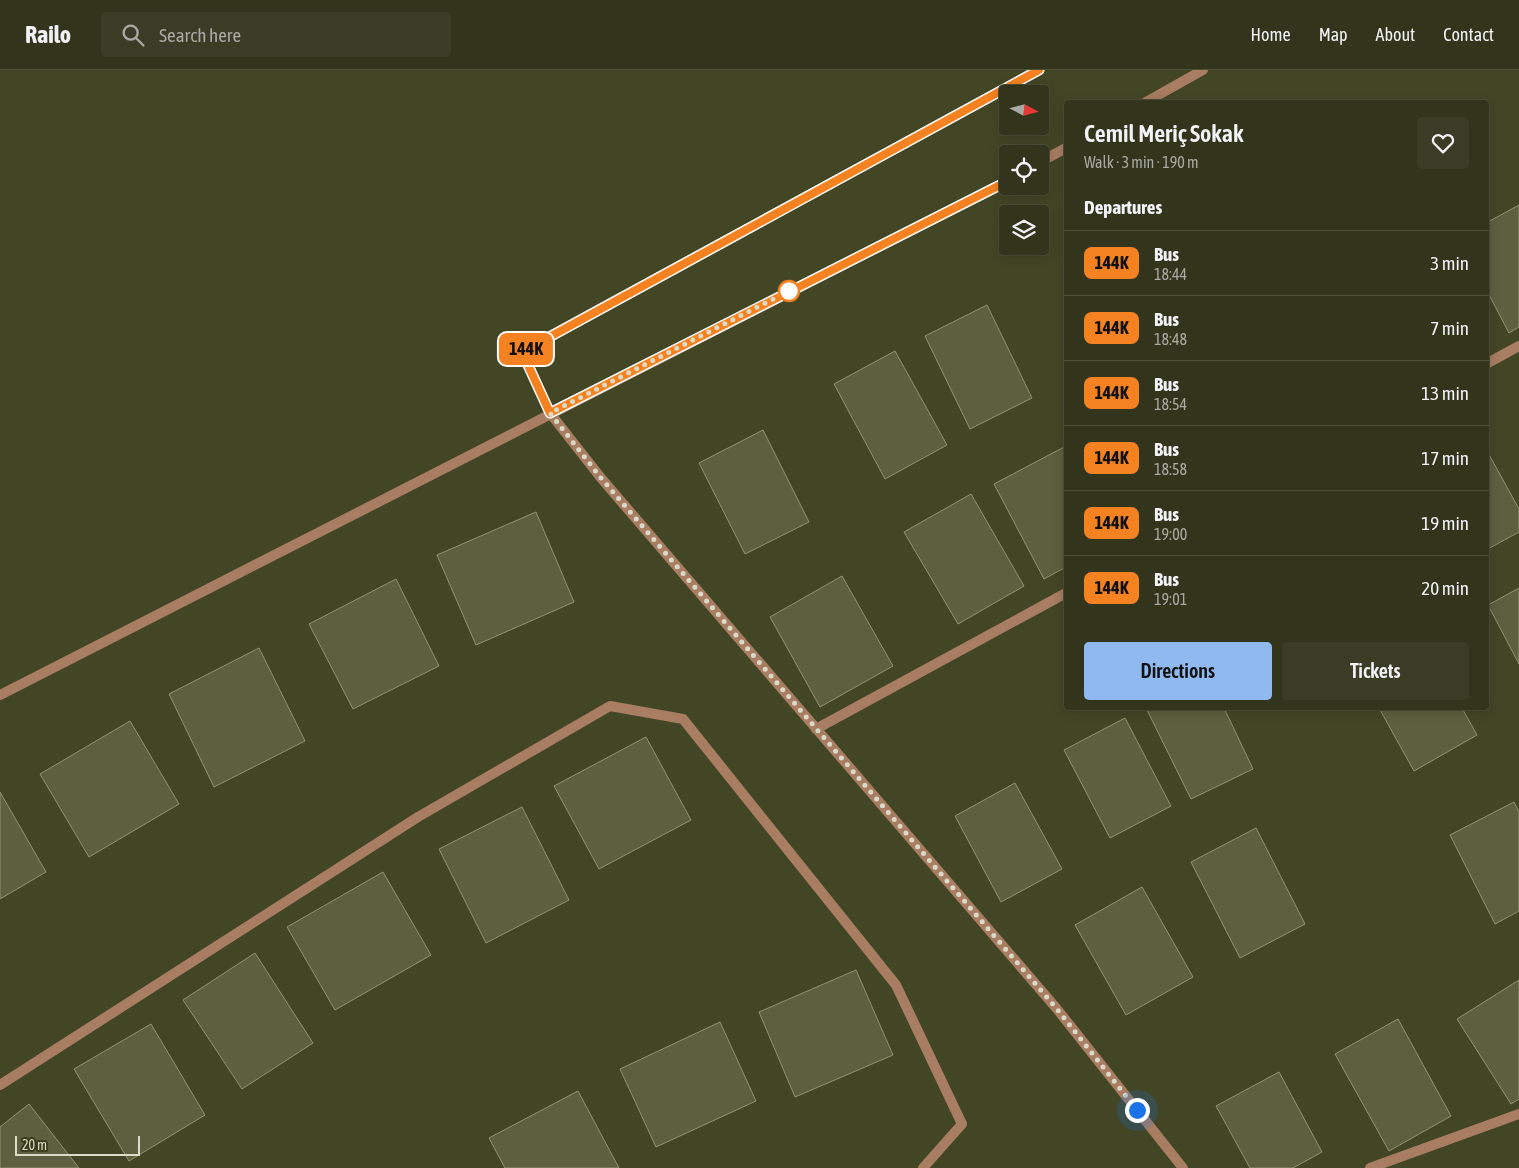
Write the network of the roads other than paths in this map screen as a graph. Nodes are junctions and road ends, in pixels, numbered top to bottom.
1 (1039, 70) edge
2 (1203, 70) edge
3 (1150, 100) edge
4 (1064, 149) edge
5 (1049, 157) edge
6 (999, 186) edge
7 (1519, 346) edge
8 (1489, 362) edge
9 (550, 413) junction
10 (1064, 594) edge
11 (0, 695) edge
12 (816, 729) junction
13 (0, 1085) edge
14 (1519, 1114) edge
15 (923, 1168) edge
16 (1183, 1168) edge
17 (1370, 1168) edge

1 - 9 street
2 - 3 street
4 - 5 street
6 - 9 street
7 - 8 street
9 - 11 street
9 - 12 street
10 - 12 street
12 - 16 street
13 - 15 street
14 - 17 street

